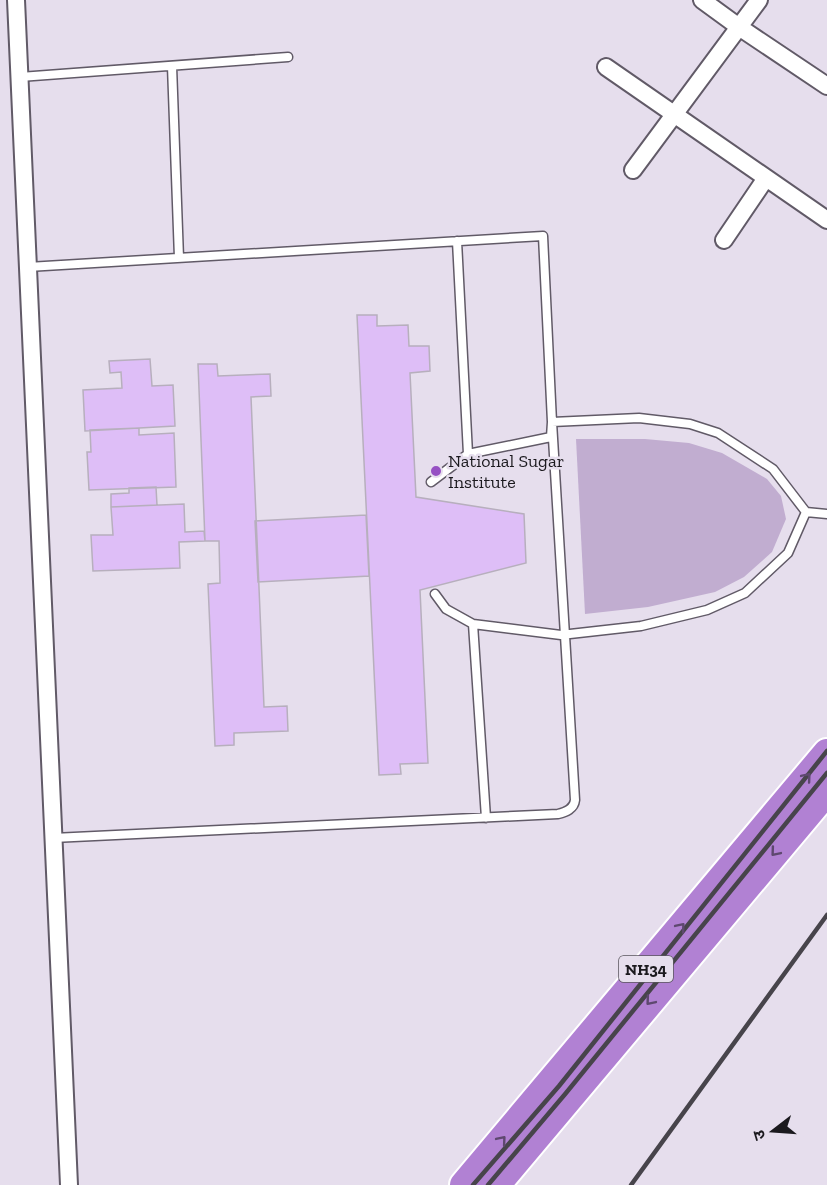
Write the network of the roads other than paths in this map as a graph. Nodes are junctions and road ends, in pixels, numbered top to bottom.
1 (16, 0) edge
2 (702, 0) edge
3 (759, 0) edge
4 (739, 27) junction
5 (288, 57) dead end
6 (172, 66) junction
7 (606, 67) dead end
8 (20, 77) junction
9 (827, 86) edge
10 (674, 114) junction
11 (633, 170) dead end
12 (766, 178) junction
13 (827, 220) edge
14 (724, 240) dead end
15 (457, 241) junction
16 (179, 258) junction
17 (28, 267) junction
18 (552, 422) junction
19 (468, 454) junction
20 (431, 482) dead end
21 (806, 512) junction
22 (827, 514) edge
23 (435, 594) dead end
24 (473, 624) junction
25 (564, 635) junction
26 (827, 753) edge
27 (827, 791) edge
28 (486, 818) junction
29 (53, 838) junction
30 (69, 1185) edge
31 (464, 1185) edge
32 (496, 1185) edge

1 - 8 street
2 - 4 street
3 - 4 street
4 - 9 street
4 - 10 street
5 - 6 lane
6 - 8 lane
6 - 16 lane
7 - 10 street
8 - 17 street
10 - 11 street
10 - 12 street
12 - 13 street
12 - 14 street
15 - 16 lane
15 - 18 lane
15 - 19 lane
16 - 17 lane
17 - 29 street
18 - 19 lane
18 - 21 lane
18 - 25 lane
19 - 20 lane
21 - 22 lane
21 - 25 lane
23 - 24 lane
24 - 25 lane
24 - 28 lane
25 - 28 lane
31 -> 26 highway, NH34
27 -> 32 highway, NH34
28 - 29 lane
29 - 30 street

